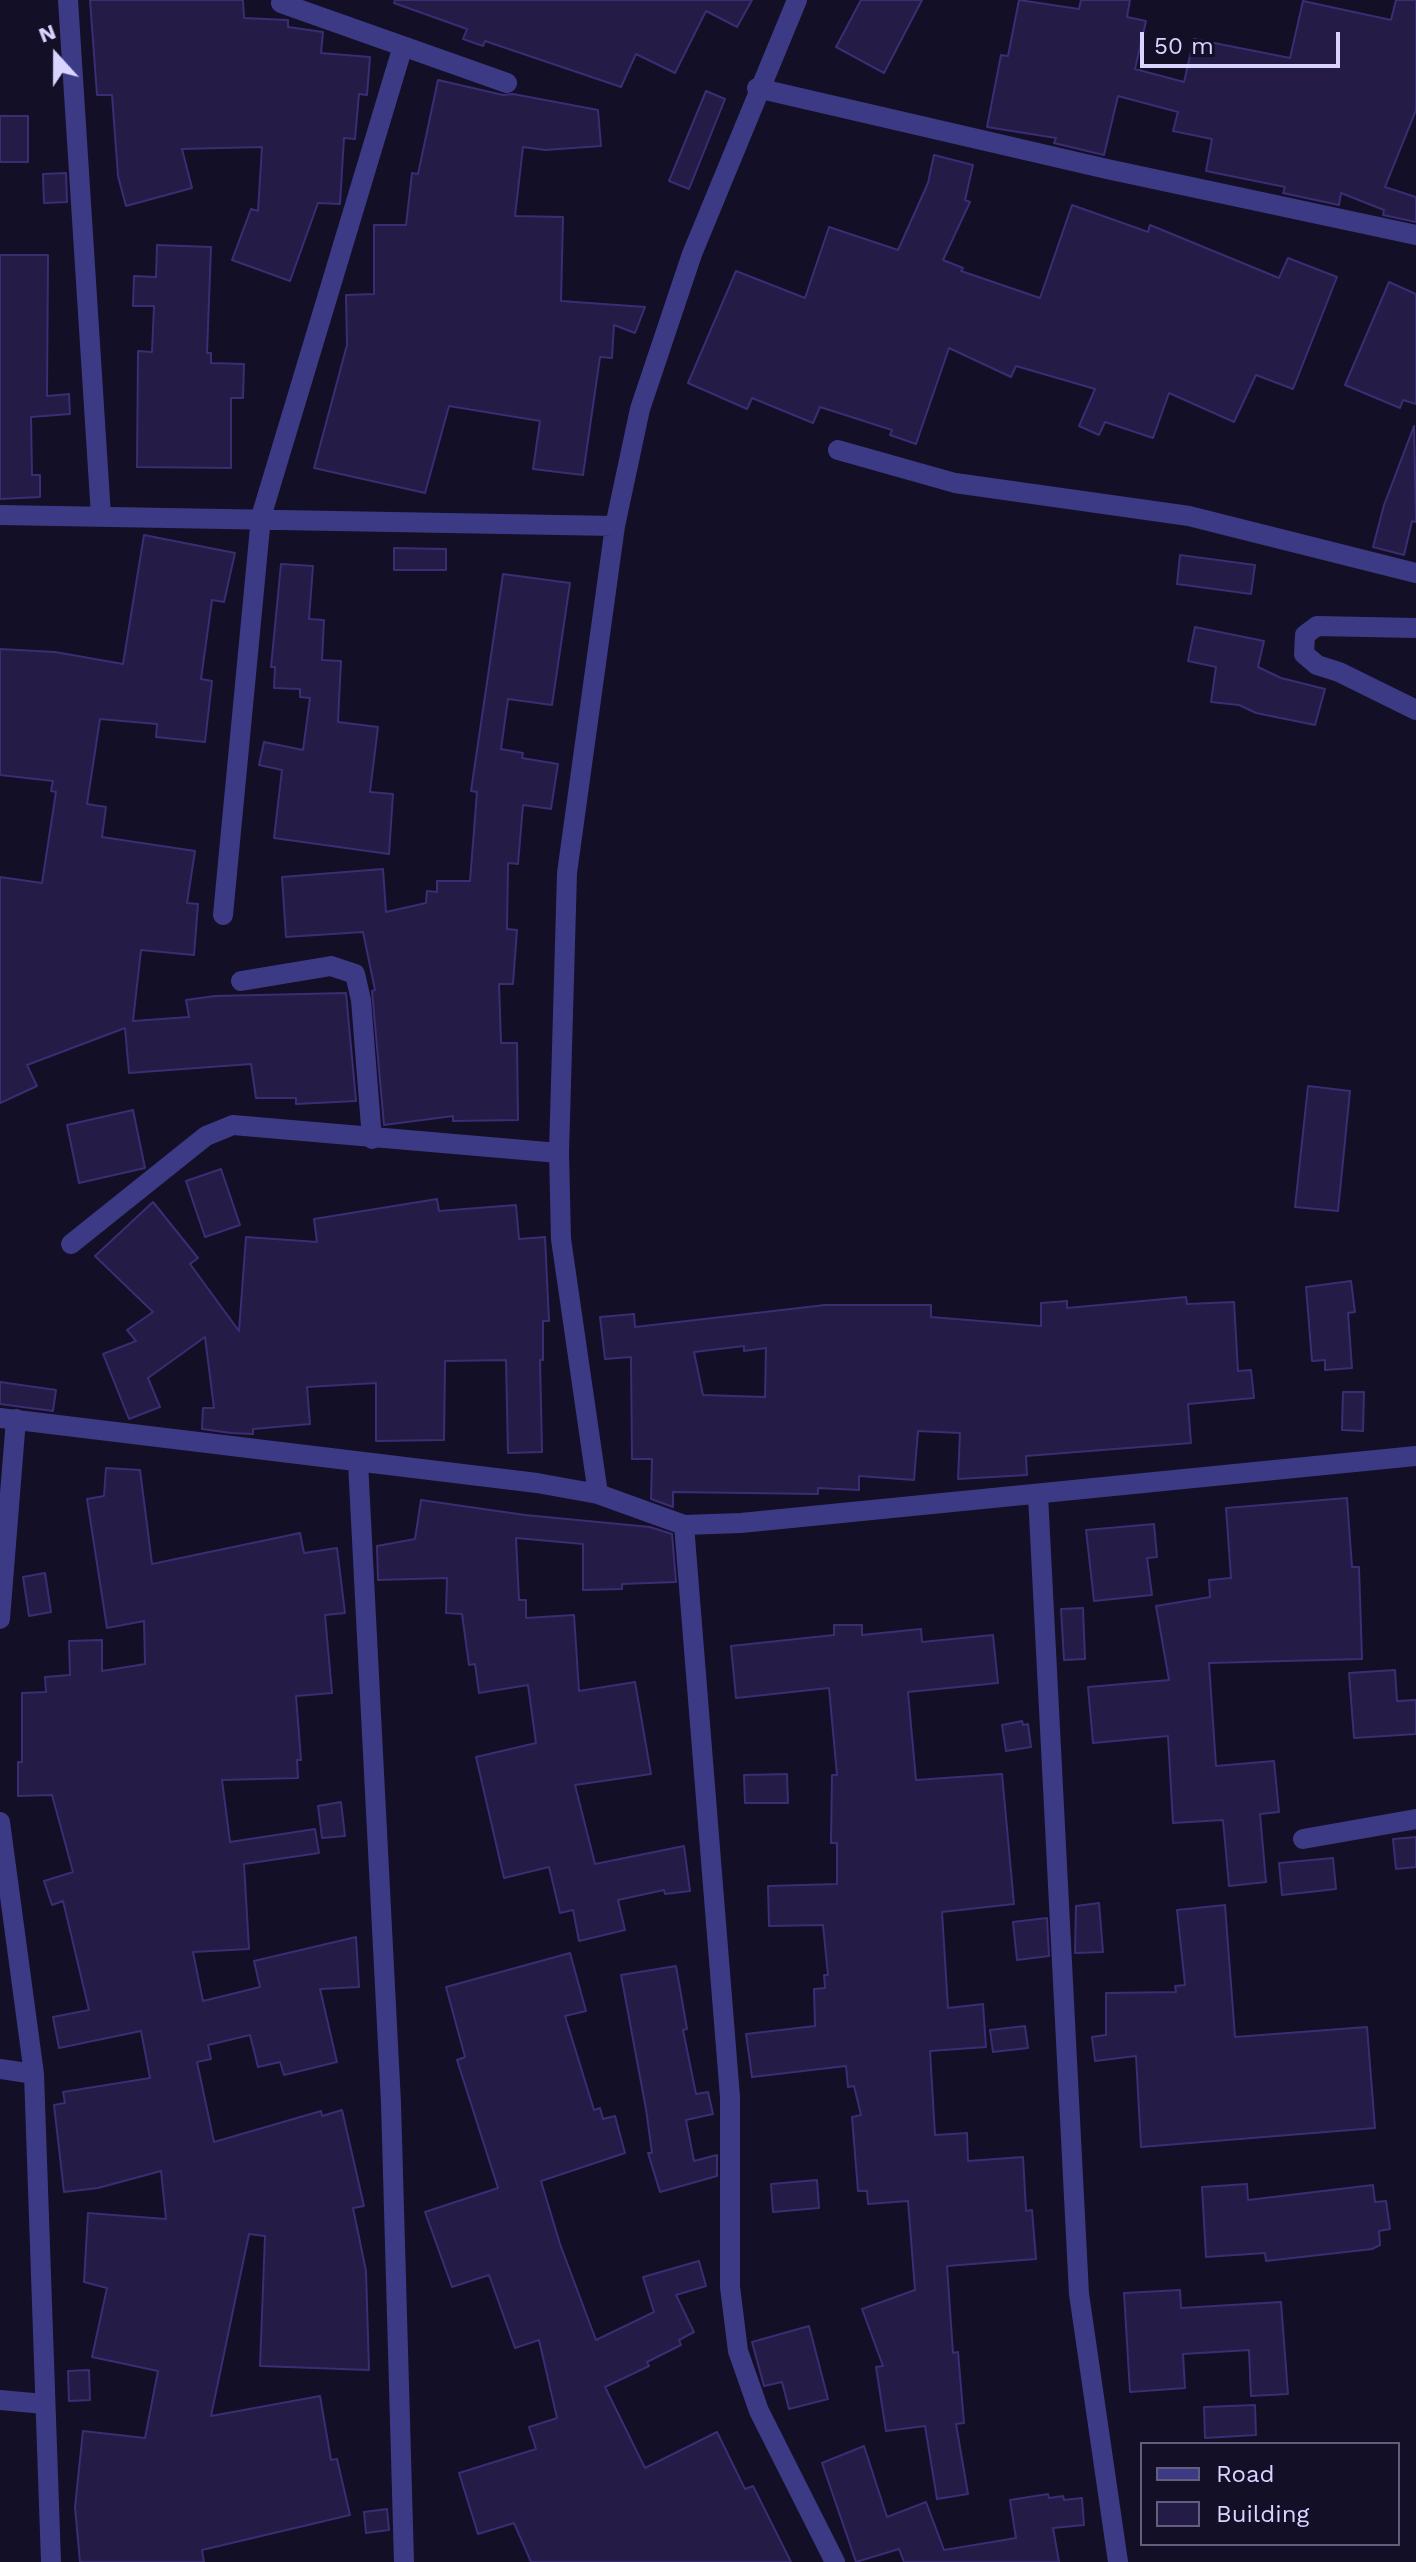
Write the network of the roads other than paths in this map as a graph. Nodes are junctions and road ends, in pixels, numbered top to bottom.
1 (68, 0) edge
2 (797, 0) edge
3 (281, 3) dead end
4 (403, 46) junction
5 (507, 83) dead end
6 (757, 88) junction
7 (1416, 235) edge
8 (838, 450) dead end
9 (0, 515) edge
10 (101, 516) junction
11 (261, 517) junction
12 (615, 526) junction
13 (1416, 573) edge
14 (1416, 628) edge
15 (1416, 710) edge
16 (223, 915) dead end
17 (241, 981) dead end
18 (372, 1139) junction
19 (559, 1153) junction
20 (71, 1244) dead end
21 (8, 1419) edge
22 (1416, 1456) edge
23 (358, 1462) junction
24 (598, 1494) junction
25 (1038, 1495) junction
26 (684, 1525) junction
27 (0, 1619) edge
28 (1416, 1819) edge
29 (0, 1822) edge
30 (1303, 1839) dead end
31 (0, 2069) edge
32 (34, 2074) junction
33 (0, 2400) edge
34 (44, 2404) junction
35 (51, 2562) edge
36 (404, 2562) edge
37 (835, 2562) edge
38 (1118, 2562) edge

1 - 10 street
2 - 6 street
3 - 4 street
4 - 5 street
4 - 11 street
6 - 7 street
6 - 12 street
8 - 13 street
9 - 10 street
10 - 11 street
11 - 12 street
11 - 16 street
12 - 19 street
14 - 15 street
17 - 18 street
18 - 19 street
18 - 20 street
19 - 24 street
21 - 23 street
21 - 27 street
22 - 25 street
23 - 24 street
23 - 36 street
24 - 26 street
25 - 26 street
25 - 38 street
26 - 37 street
28 - 30 street
29 - 32 street
31 - 32 street
32 - 34 street
33 - 34 street
34 - 35 street

